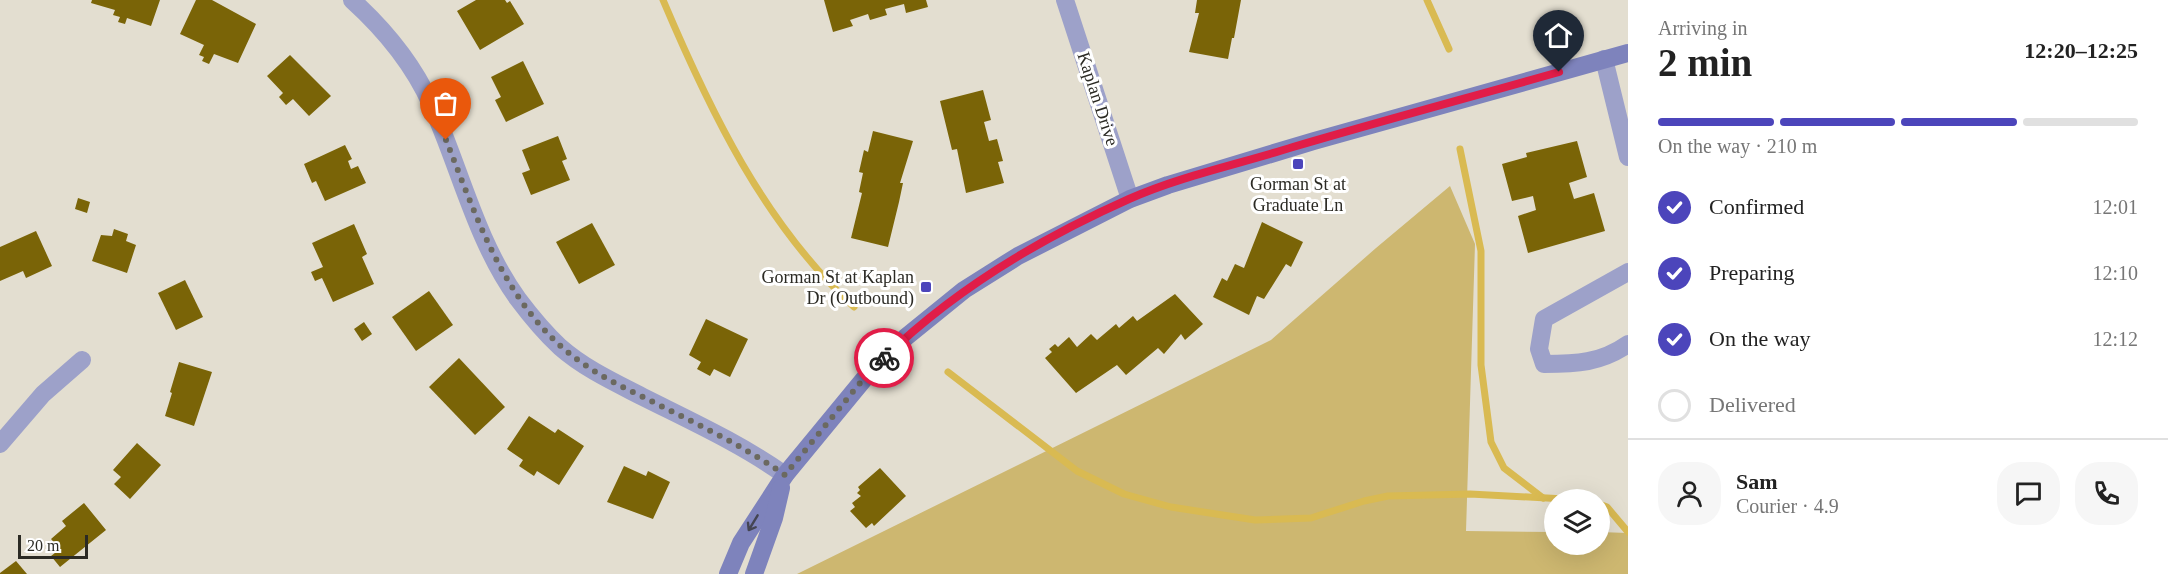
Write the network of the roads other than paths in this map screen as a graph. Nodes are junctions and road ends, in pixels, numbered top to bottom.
1 (352, 0) edge
2 (1065, 0) edge
3 (1628, 52) edge
4 (1604, 59) junction
5 (1628, 157) edge
6 (1130, 199) junction
7 (1628, 272) edge
8 (1628, 344) edge
9 (82, 360) dead end
10 (0, 444) edge
11 (785, 475) junction
12 (728, 574) edge
13 (754, 574) edge

1 - 11 street
2 - 6 street, Kaplan Drive
3 - 4 main road
4 - 5 street
4 - 6 main road
6 - 11 main road
7 - 8 street
9 - 10 street
11 -> 12 main road
11 - 13 main road

